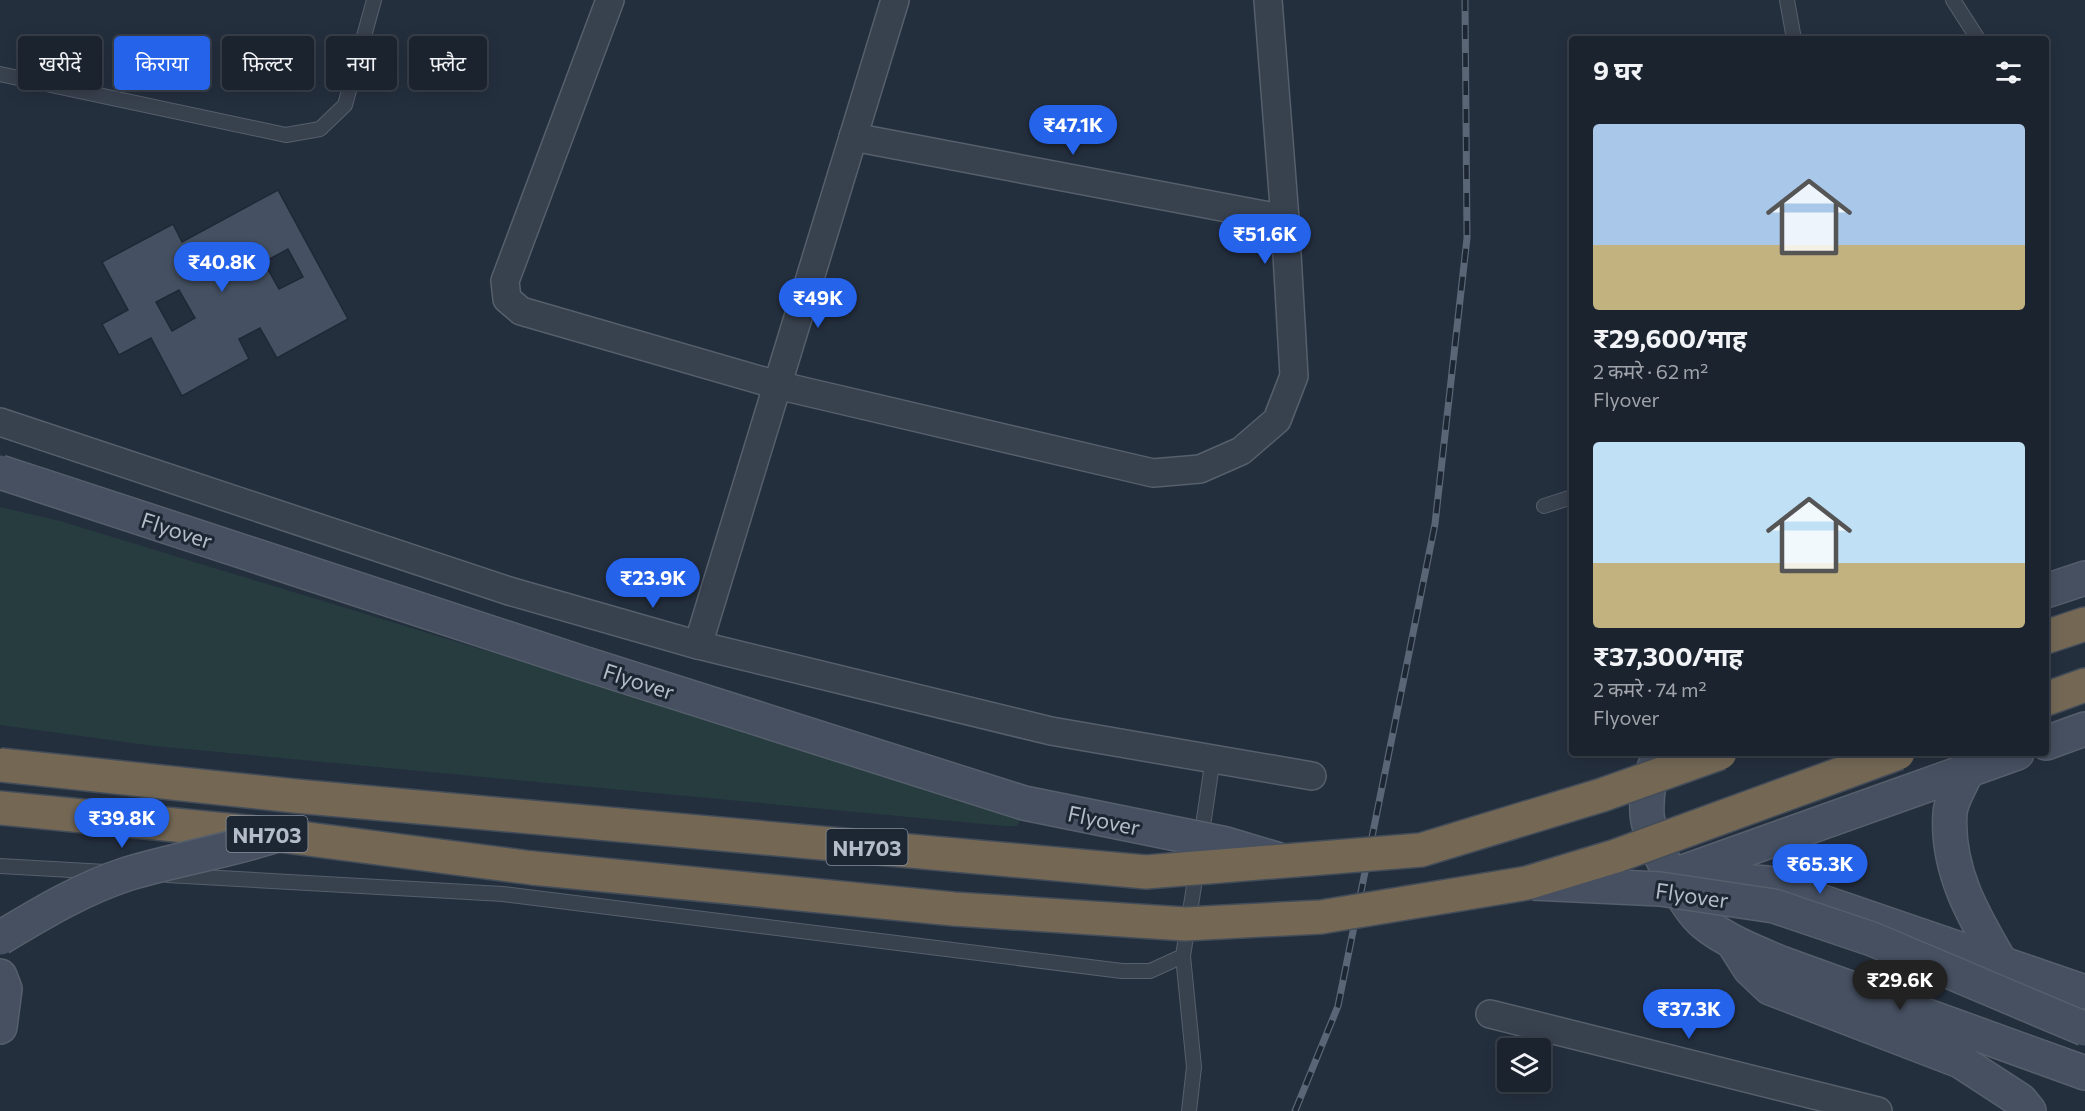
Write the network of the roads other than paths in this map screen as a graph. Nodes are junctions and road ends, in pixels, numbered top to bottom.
1 (374, 0) edge
2 (610, 0) edge
3 (895, 0) edge
4 (1268, 0) edge
5 (1787, 0) edge
6 (1953, 0) edge
7 (1793, 36) edge
8 (1976, 36) edge
9 (0, 74) edge
10 (853, 137) junction
11 (1286, 219) junction
12 (777, 385) junction
13 (0, 422) edge
14 (0, 472) edge
15 (1569, 498) edge
16 (1544, 506) dead end
17 (2085, 578) edge
18 (2049, 590) edge
19 (2085, 624) edge
20 (2049, 637) edge
21 (698, 645) junction
22 (2085, 685) edge
23 (2049, 698) edge
24 (2085, 729) edge
25 (2049, 742) edge
26 (1660, 756) edge
27 (1712, 756) edge
28 (1890, 756) edge
29 (2009, 756) edge
30 (1213, 758) junction
31 (0, 765) edge
32 (1967, 771) junction
33 (1312, 776) dead end
34 (0, 808) edge
35 (277, 835) junction
36 (1286, 862) junction
37 (0, 866) edge
38 (1670, 876) junction
39 (1527, 883) junction
40 (0, 939) edge
41 (1732, 941) junction
42 (1183, 956) junction
43 (2001, 963) junction
44 (0, 976) edge
45 (2085, 992) edge
46 (1490, 1014) dead end
47 (0, 1027) edge
48 (2085, 1029) edge
49 (2085, 1073) edge
50 (1189, 1111) edge
51 (1878, 1111) edge
52 (2029, 1111) edge

1 - 9 lane
2 - 12 street
3 - 10 street
4 - 11 street
5 - 7 lane
6 - 8 lane
10 - 11 street
10 - 12 street
11 - 12 street
12 - 21 street
13 - 21 street
14 - 36 street, Flyover, bridge
15 - 16 lane
17 - 18 street
19 - 20 highway
21 - 30 street
22 - 23 highway
24 - 25 street
26 - 38 street
27 - 36 highway, Flyover / NH703, bridge
28 - 39 highway, Flyover / NH703, bridge
29 - 32 street
30 - 33 street
30 - 42 lane
31 - 36 highway, Flyover / NH703, bridge
32 - 38 street
32 - 43 street
34 - 35 highway, Flyover / NH703
35 - 39 highway, Flyover / NH703, bridge
35 - 40 street, Flyover, bridge
37 - 42 lane
38 - 41 street
38 - 43 street
39 - 48 street, Flyover, bridge
41 - 49 street
41 - 52 street
42 - 50 lane
43 - 45 street
44 - 47 street
46 - 51 street

